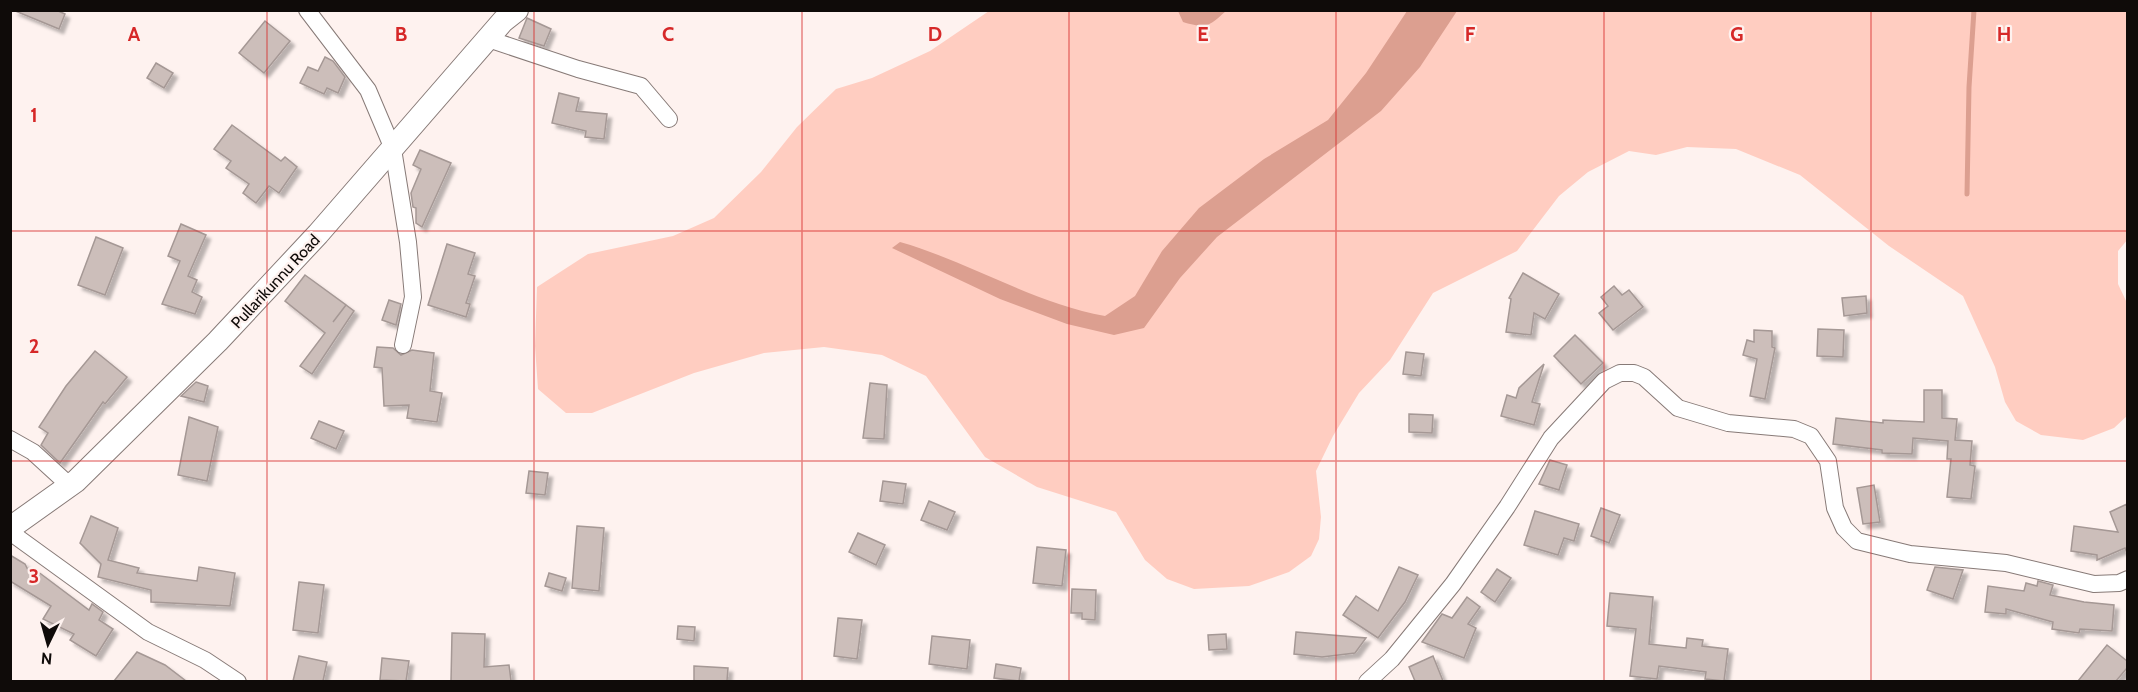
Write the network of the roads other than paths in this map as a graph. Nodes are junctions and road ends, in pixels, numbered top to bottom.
1 (307, 10) edge
2 (517, 10) edge
3 (488, 39) junction
4 (669, 119) dead end
5 (393, 149) junction
6 (404, 345) dead end
7 (10, 440) edge
8 (69, 485) junction
9 (10, 530) edge
10 (2127, 579) edge
11 (238, 681) edge
12 (1367, 681) edge

1 - 5 street
2 - 3 main road, Pullarikunnu Road
3 - 4 street
3 - 5 main road, Pullarikunnu Road
5 - 6 street
5 - 8 main road, Pullarikunnu Road
7 - 8 street
8 - 9 main road, Pullarikunnu Road
9 - 11 street
10 - 12 street

